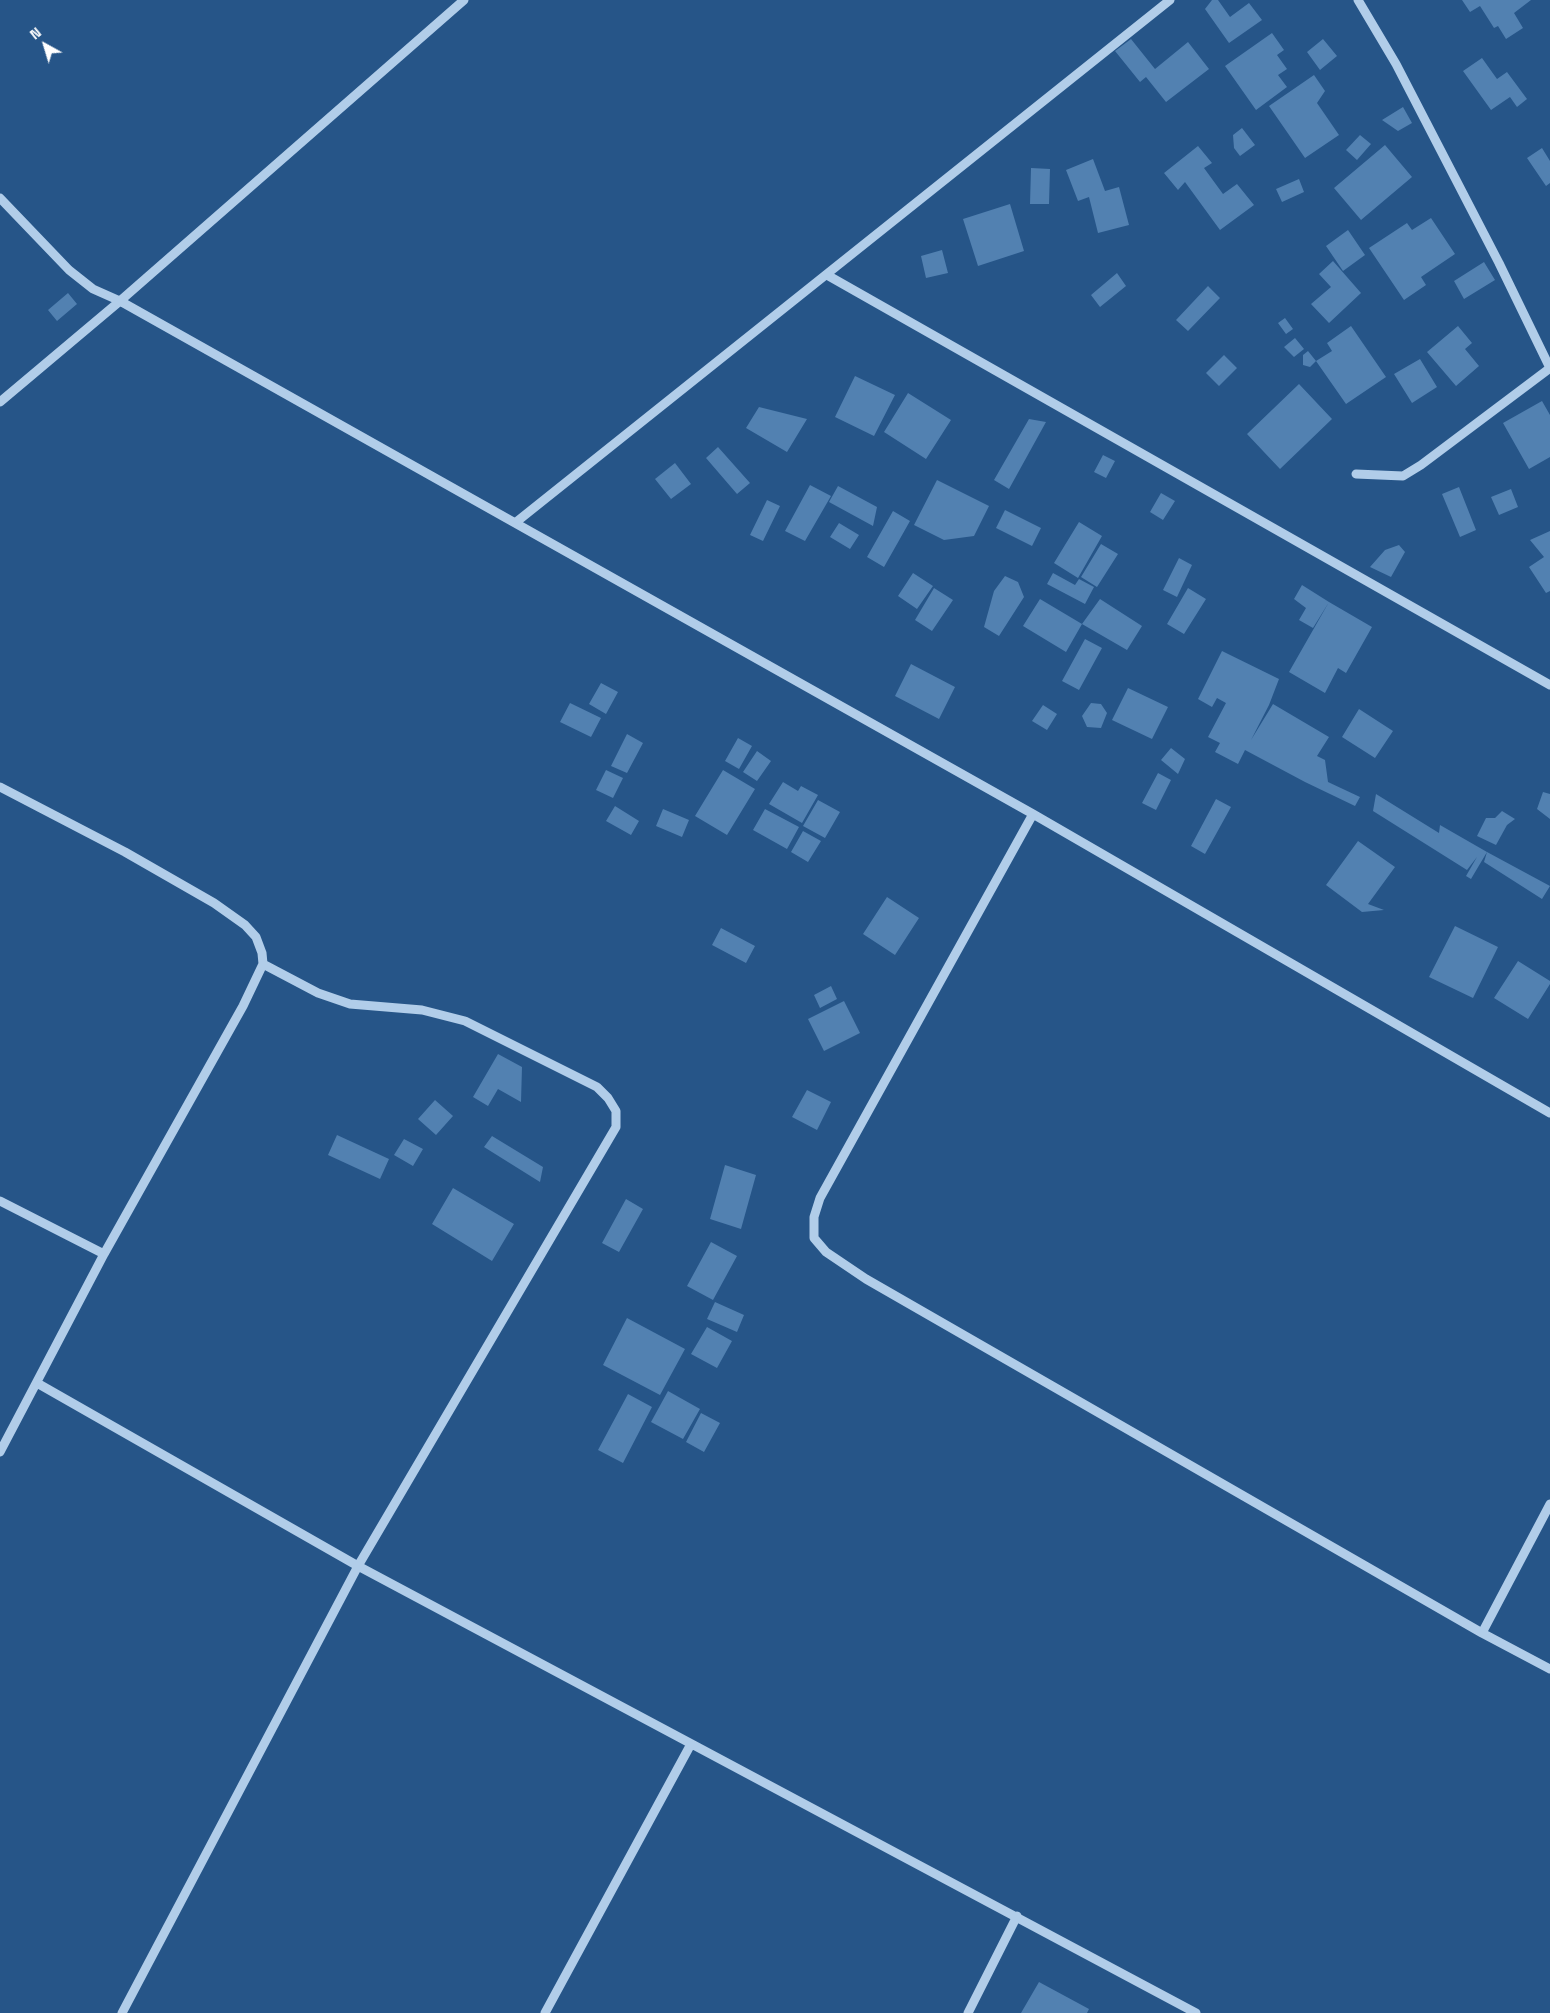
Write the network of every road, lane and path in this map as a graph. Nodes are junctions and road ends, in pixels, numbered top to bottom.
1 (464, 0) edge
2 (1170, 0) edge
3 (1358, 0) edge
4 (0, 198) edge
5 (827, 275) junction
6 (120, 301) junction
7 (1546, 347) edge
8 (1550, 368) edge
9 (0, 402) edge
10 (1356, 474) dead end
11 (515, 523) junction
12 (1550, 684) edge
13 (0, 787) edge
14 (1033, 814) junction
15 (263, 964) junction
16 (1550, 1113) edge
17 (0, 1201) edge
18 (104, 1254) junction
19 (37, 1383) junction
20 (0, 1452) edge
21 (1550, 1504) edge
22 (358, 1566) junction
23 (1482, 1633) junction
24 (1550, 1669) edge
25 (691, 1744) junction
26 (1017, 1916) junction
27 (122, 2013) edge
28 (546, 2013) edge
29 (968, 2013) edge
30 (1196, 2013) edge

1 - 6 street
2 - 5 street
3 - 7 street
4 - 6 street
5 - 11 street
5 - 12 street
6 - 9 street
6 - 11 street
7 - 8 street
8 - 10 street
11 - 14 street
13 - 15 street
14 - 16 street
14 - 23 street
15 - 18 street
15 - 22 street
17 - 18 street
18 - 19 street
19 - 20 street
19 - 22 street
21 - 23 street
22 - 25 street
22 - 27 street
23 - 24 street
25 - 26 street
25 - 28 street
26 - 29 street
26 - 30 street

